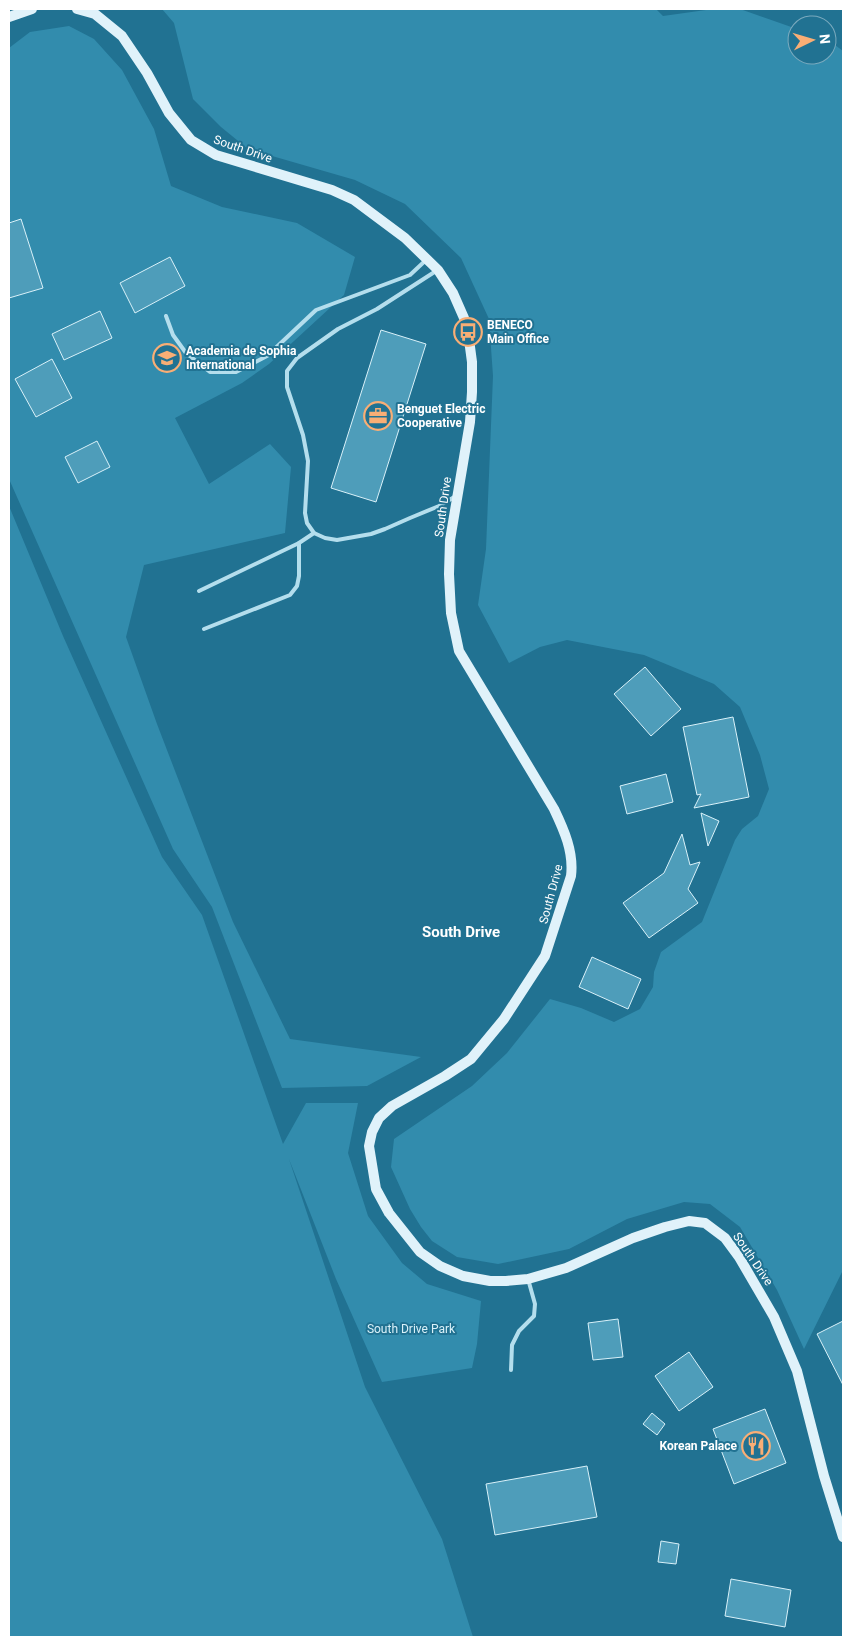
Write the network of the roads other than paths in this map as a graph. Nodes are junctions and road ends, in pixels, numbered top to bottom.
1 (32, 9) edge
2 (77, 9) edge
3 (9, 17) edge
4 (426, 259) junction
5 (438, 270) junction
6 (166, 316) dead end
7 (456, 495) junction
8 (314, 533) junction
9 (299, 543) junction
10 (199, 591) dead end
11 (204, 629) dead end
12 (528, 1279) junction
13 (511, 1370) dead end
14 (843, 1537) edge

1 - 3 main road
2 - 4 main road, South Drive
4 - 5 main road, South Drive
4 - 6 lane
5 - 7 main road, South Drive
5 - 8 lane
7 - 8 lane
7 - 12 main road, South Drive
8 - 9 lane
9 - 10 lane
9 - 11 lane
12 - 13 lane
12 - 14 main road, South Drive

